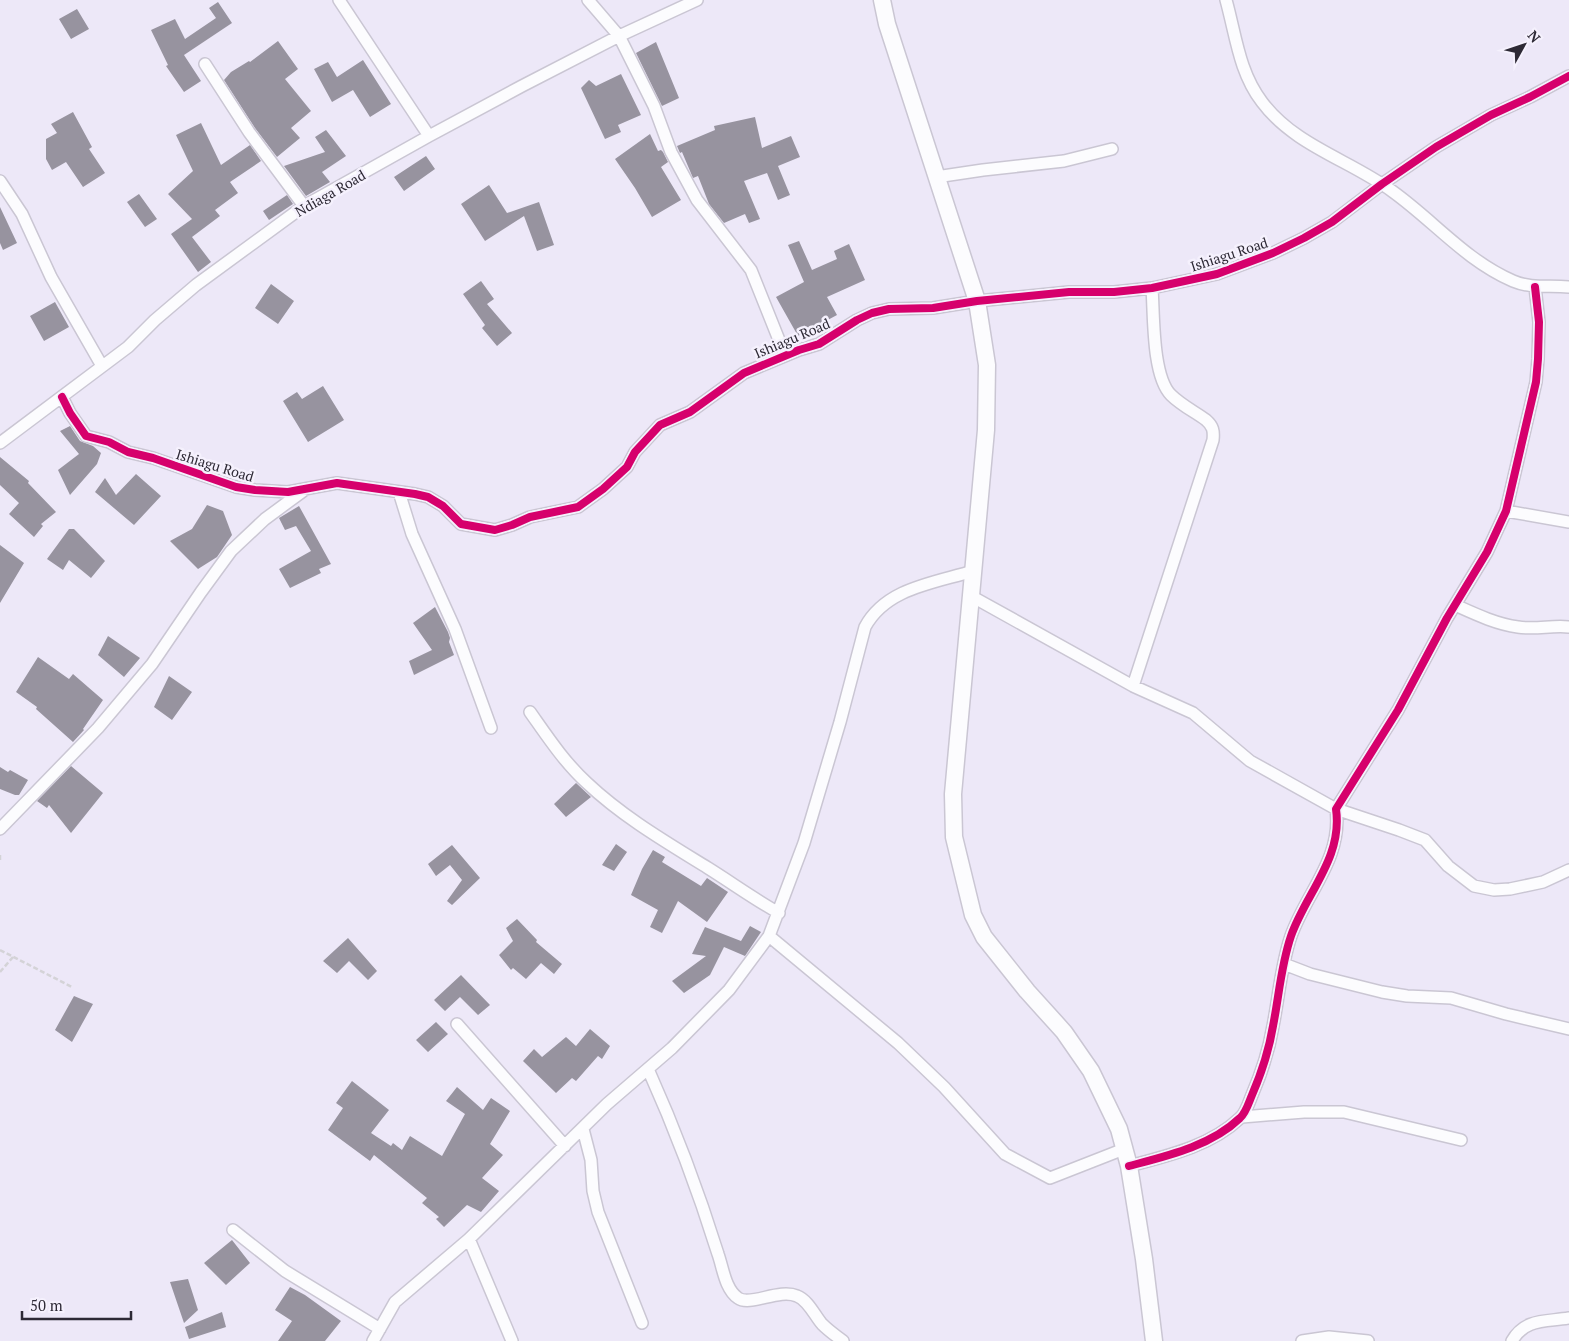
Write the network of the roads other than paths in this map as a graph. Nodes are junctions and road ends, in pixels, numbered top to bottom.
1 (339, 0) edge
2 (588, 0) edge
3 (698, 0) edge
4 (882, 0) edge
5 (1226, 0) edge
6 (619, 36) junction
7 (205, 64) dead end
8 (1569, 76) edge
9 (429, 136) junction
10 (1112, 149) dead end
11 (936, 177) junction
12 (0, 180) edge
13 (1382, 184) junction
14 (304, 206) junction
15 (1534, 287) junction
16 (1569, 287) edge
17 (1152, 288) junction
18 (977, 301) junction
19 (785, 355) junction
20 (102, 366) junction
21 (62, 397) junction
22 (0, 442) edge
23 (306, 488) junction
24 (399, 492) junction
25 (1506, 511) junction
26 (1569, 522) edge
27 (973, 571) junction
28 (971, 596) junction
29 (1455, 605) junction
30 (1569, 627) edge
31 (1134, 686) junction
32 (530, 712) dead end
33 (491, 728) dead end
34 (1336, 810) junction
35 (0, 828) edge
36 (1569, 870) edge
37 (779, 913) junction
38 (769, 936) junction
39 (1284, 964) junction
40 (457, 1024) dead end
41 (1569, 1029) edge
42 (648, 1069) junction
43 (1242, 1117) junction
44 (583, 1129) junction
45 (1461, 1140) dead end
46 (565, 1146) junction
47 (1124, 1149) junction
48 (1129, 1166) junction
49 (233, 1230) dead end
50 (469, 1239) junction
51 (1569, 1318) edge
52 (642, 1323) dead end
53 (380, 1329) junction
54 (373, 1341) edge
55 (512, 1341) edge
56 (843, 1341) edge
57 (1154, 1341) edge
58 (1302, 1341) edge
59 (1368, 1341) edge
60 (1512, 1341) edge

1 - 9 street
2 - 6 street
3 - 6 street, Ndiaga Road
4 - 11 main road
5 - 13 street
6 - 9 street, Ndiaga Road
6 - 19 street
7 - 14 street
8 - 13 street, Ishiagu Road
9 - 14 street, Ndiaga Road
10 - 11 street
11 - 18 main road
12 - 20 street
13 - 15 street
13 - 17 street, Ishiagu Road
14 - 20 street, Ndiaga Road
15 - 16 street
15 - 25 street
17 - 18 street, Ishiagu Road
17 - 31 street
18 - 19 street, Ishiagu Road
18 - 27 main road
19 - 24 street, Ishiagu Road
20 - 21 street, Ndiaga Road
21 - 22 street, Ndiaga Road
21 - 23 street, Ishiagu Road
23 - 24 street, Ishiagu Road
23 - 35 street
24 - 33 street
25 - 26 street
25 - 29 street
27 - 28 main road
27 - 37 street
28 - 31 street
28 - 47 main road
29 - 30 street
29 - 34 street
31 - 34 street
32 - 37 street
34 - 36 street
34 - 39 street
37 - 38 street
38 - 42 street
38 - 47 street
39 - 41 street
39 - 43 street
40 - 46 street
42 - 44 street
42 - 56 street
43 - 45 street
43 - 48 street
44 - 46 street
44 - 52 street
46 - 50 street
47 - 48 main road
48 - 57 main road
49 - 53 street
50 - 53 street
50 - 55 street
51 - 60 street
53 - 54 street
58 - 59 street

